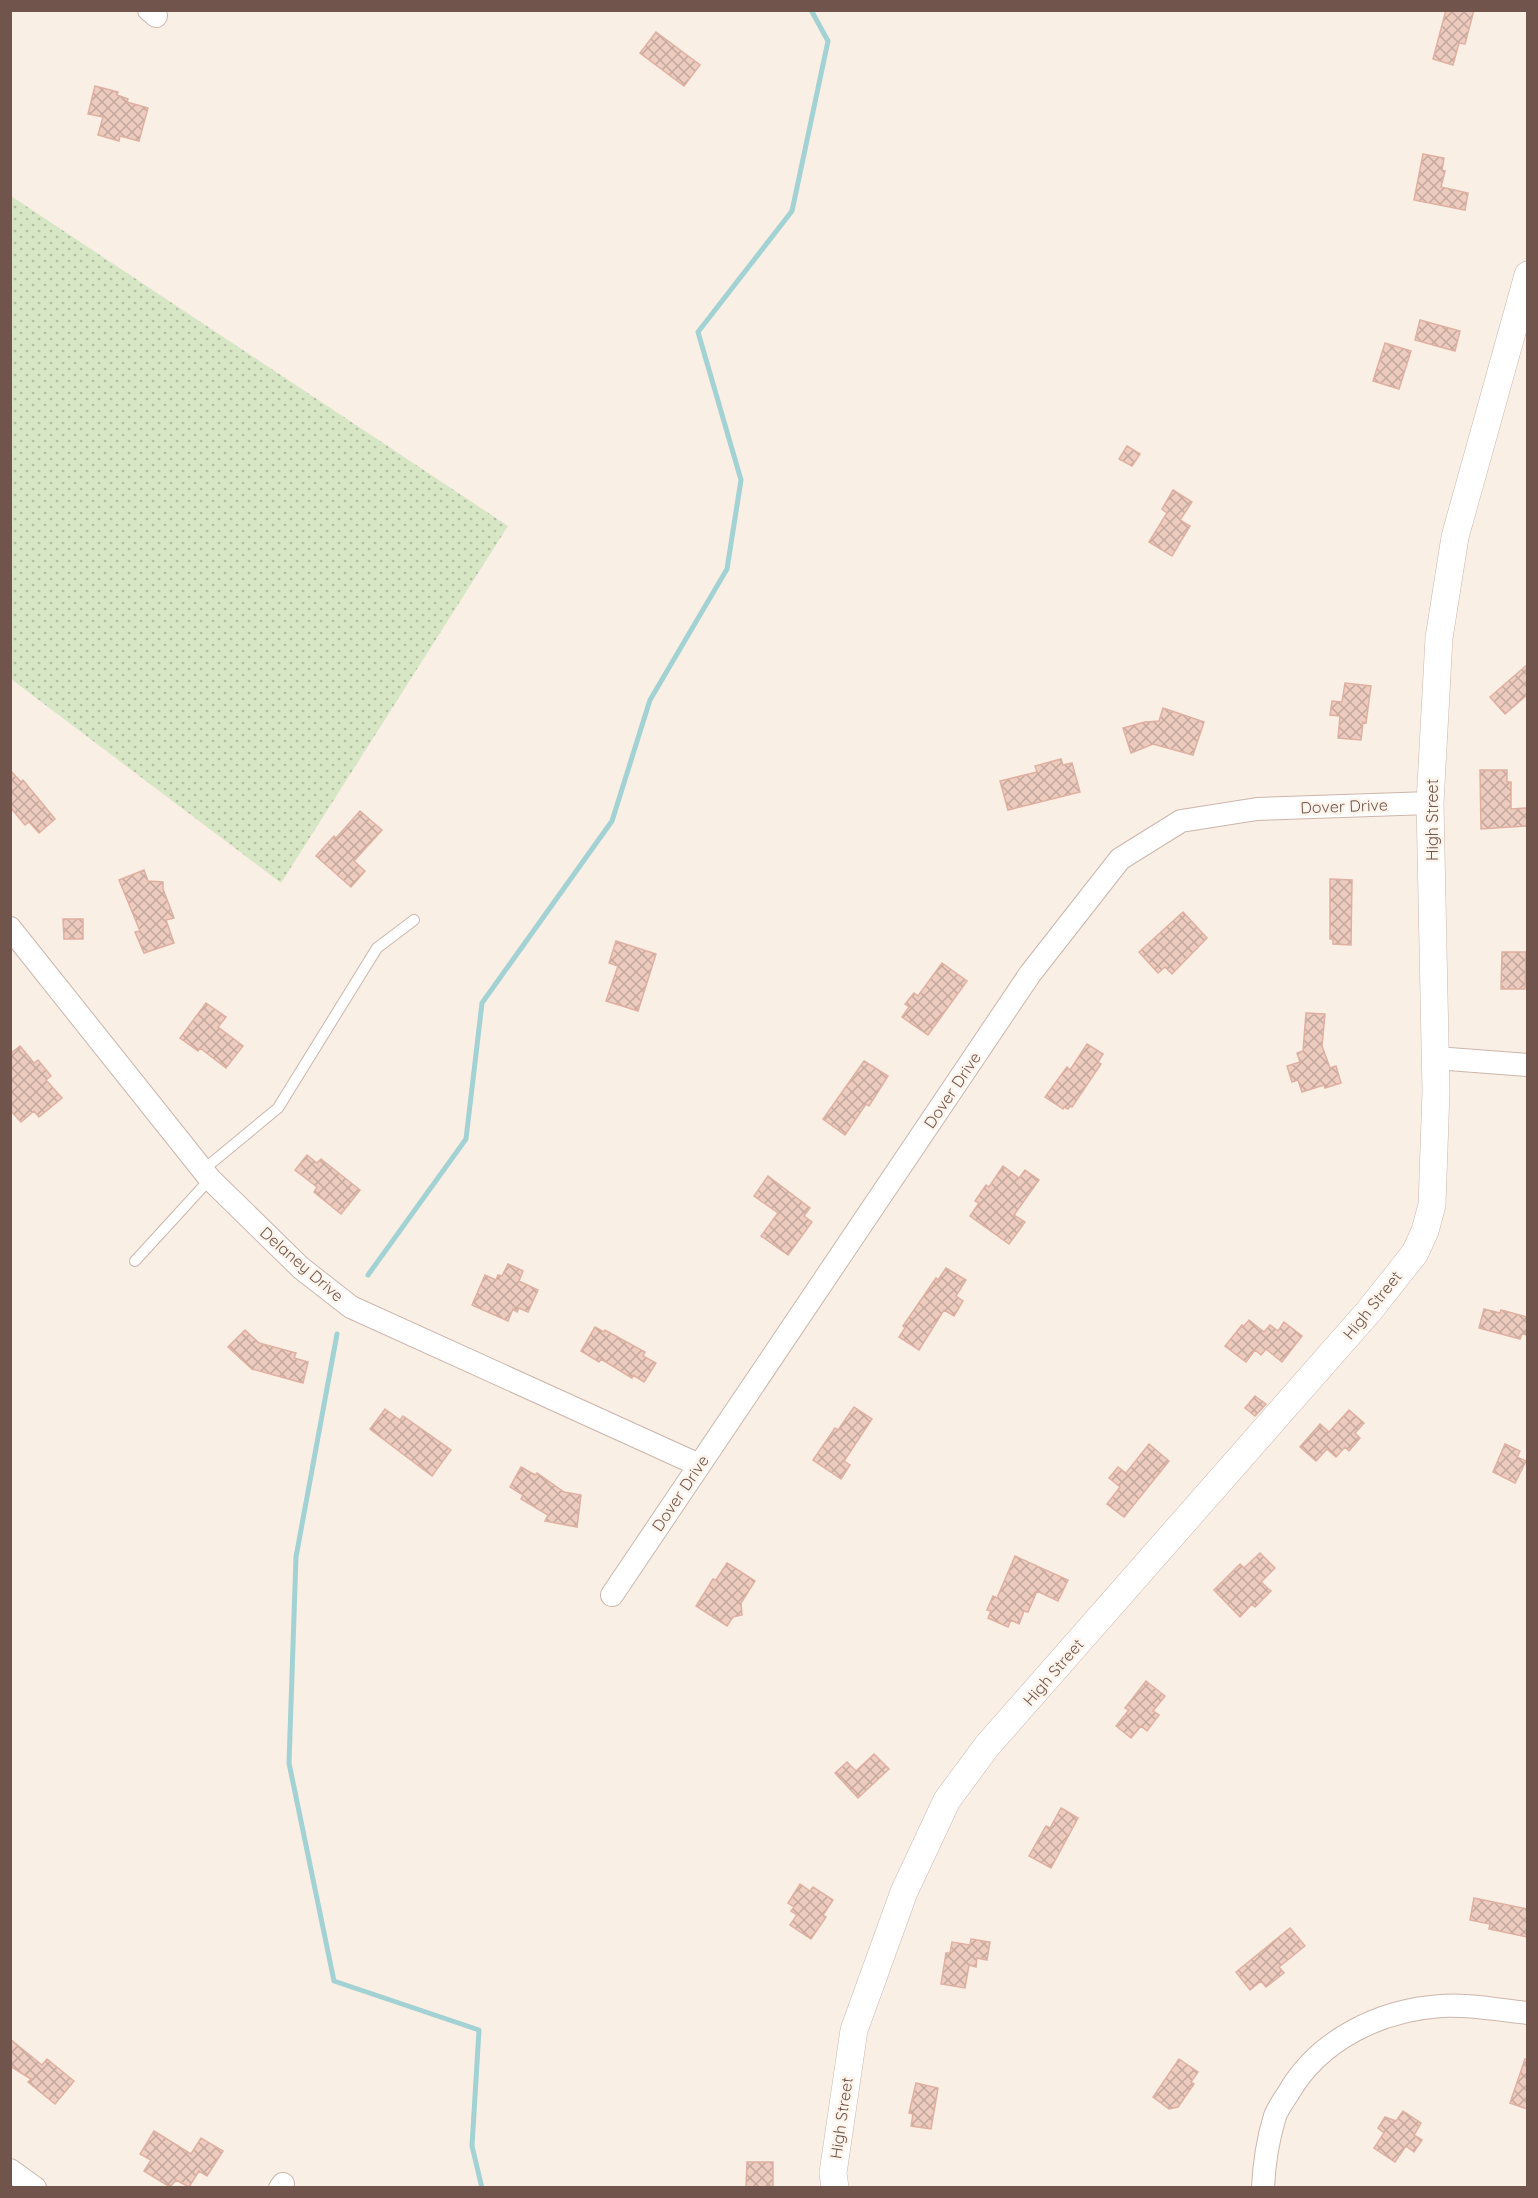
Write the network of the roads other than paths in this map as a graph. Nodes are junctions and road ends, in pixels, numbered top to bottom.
1 (1527, 275) edge
2 (1430, 803) junction
3 (414, 920) dead end
4 (10, 928) edge
5 (1436, 1058) junction
6 (1527, 1065) edge
7 (207, 1174) junction
8 (135, 1261) dead end
9 (699, 1465) junction
10 (612, 1595) dead end
11 (1527, 2013) edge
12 (10, 2170) edge
13 (35, 2187) edge
14 (835, 2187) edge
15 (1263, 2187) edge

1 - 2 street, High Street
2 - 5 street, High Street
2 - 9 street, Dover Drive
3 - 7 lane
4 - 7 street, Delaney Drive
5 - 6 street
5 - 14 street, High Street
7 - 8 lane
7 - 9 street, Delaney Drive
9 - 10 street, Dover Drive
11 - 15 street
12 - 13 street

